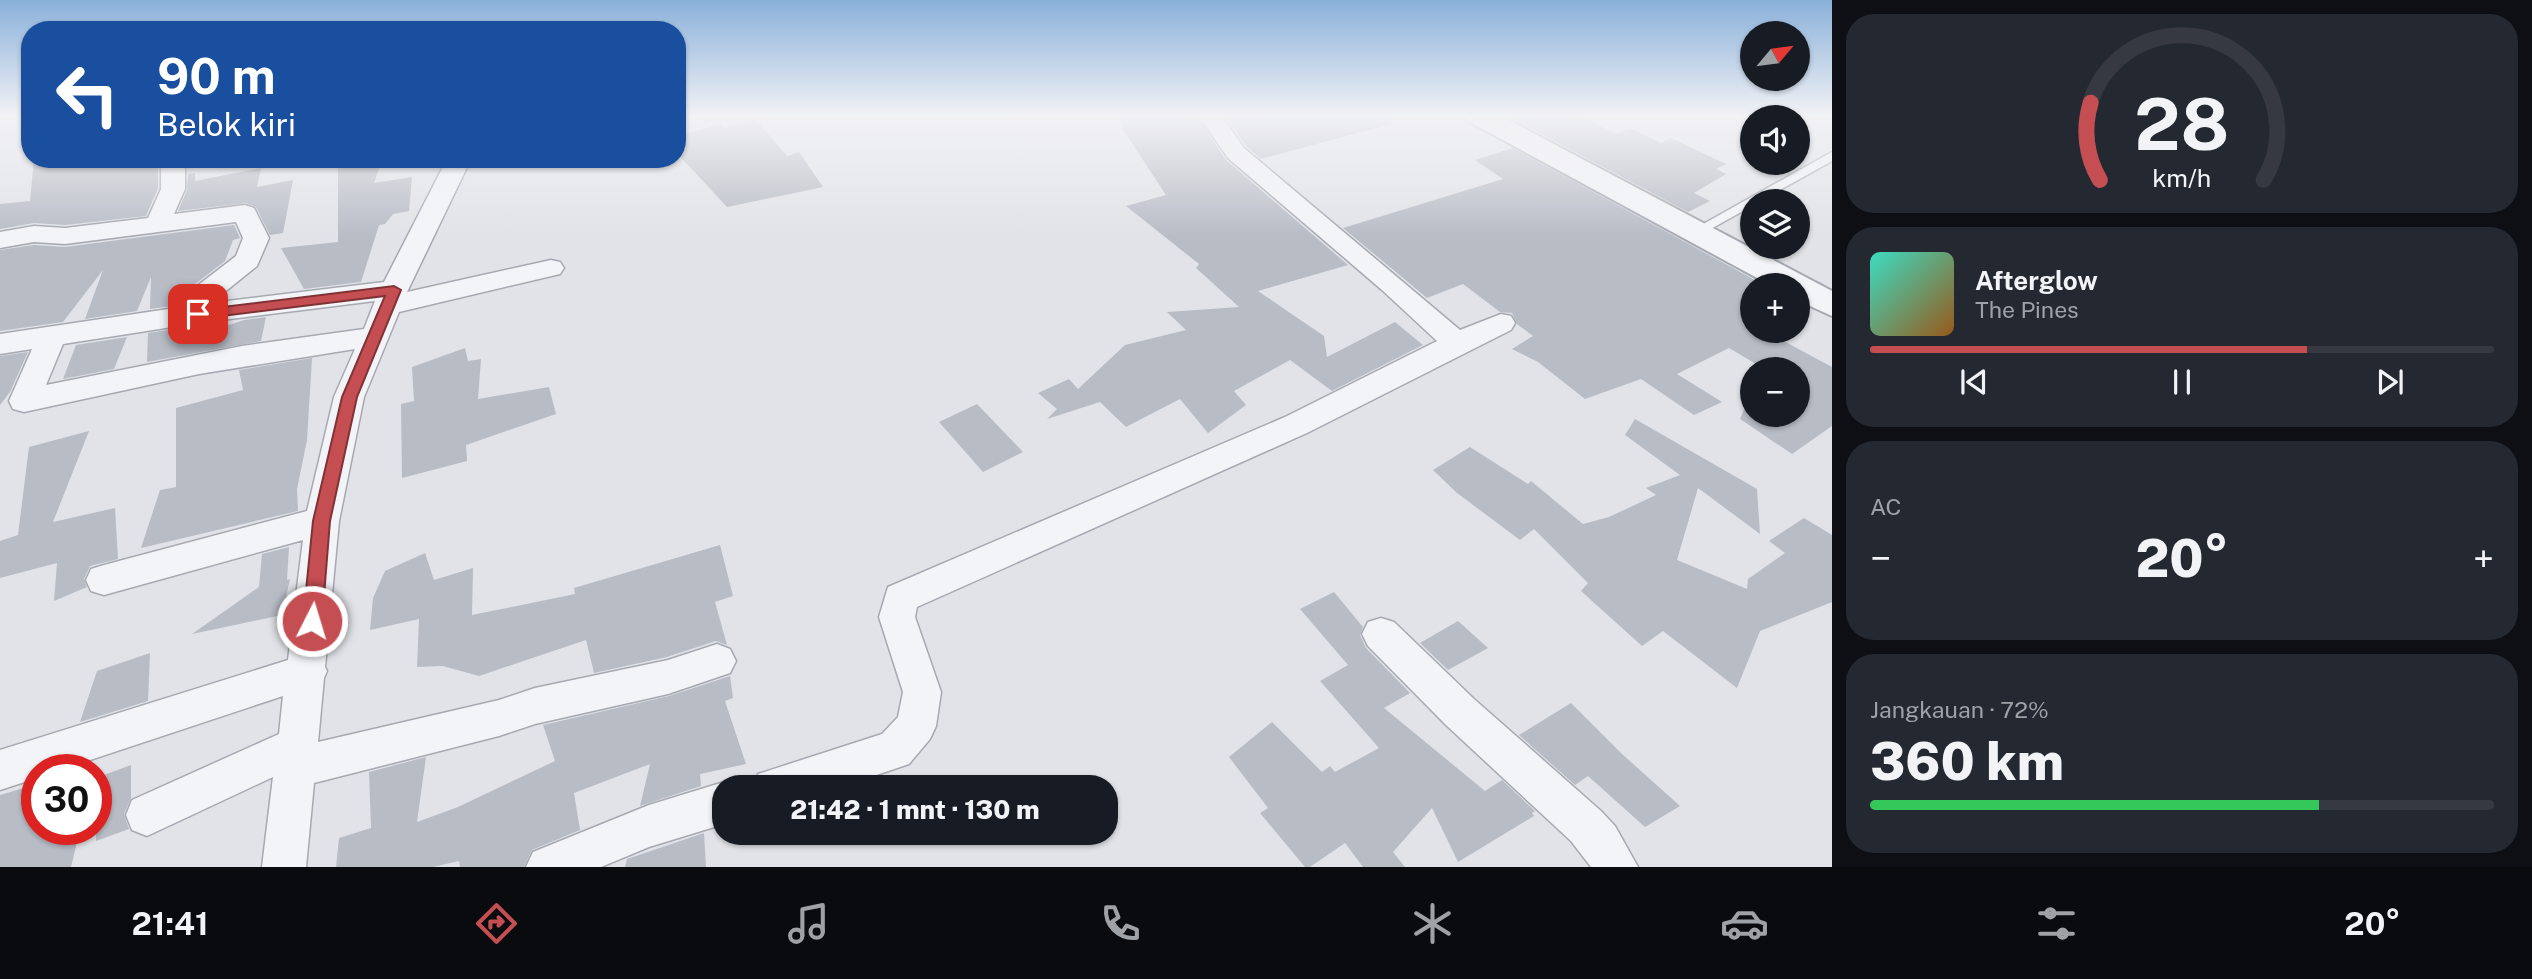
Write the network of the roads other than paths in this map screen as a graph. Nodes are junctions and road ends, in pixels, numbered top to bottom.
1 (1239, 155) edge
2 (1553, 155) edge
3 (1832, 156) edge
4 (173, 168) edge
5 (455, 168) edge
6 (158, 223) junction
7 (1695, 232) junction
8 (0, 240) edge
9 (551, 268) dead end
10 (1772, 273) edge
11 (1810, 293) edge
12 (391, 298) junction
13 (1832, 305) edge
14 (198, 314) junction
15 (139, 323) junction
16 (1501, 323) dead end
17 (52, 336) junction
18 (375, 337) junction
19 (1457, 343) junction
20 (0, 344) edge
21 (121, 380) junction
22 (322, 521) junction
23 (104, 580) dead end
24 (1381, 634) dead end
25 (717, 662) dead end
26 (308, 671) junction
27 (295, 756) junction
28 (0, 770) edge
29 (815, 775) edge
30 (712, 807) edge
31 (147, 815) dead end
32 (284, 867) edge
33 (548, 867) edge
34 (1616, 867) edge

1 - 19 street
2 - 7 street
3 - 7 lane
4 - 6 street
5 - 12 street
6 - 8 street
6 - 14 street
7 - 10 street
9 - 12 street
11 - 13 street
12 - 14 street
12 - 18 street
14 - 15 street
15 - 17 street
15 - 21 street
16 - 19 street
17 - 20 street
17 - 21 street
18 - 21 street
18 - 22 street
19 - 29 street
22 - 23 street
22 - 26 street
24 - 34 street
25 - 27 street
26 - 27 street
26 - 28 street
27 - 31 street
27 - 32 street
30 - 33 street

